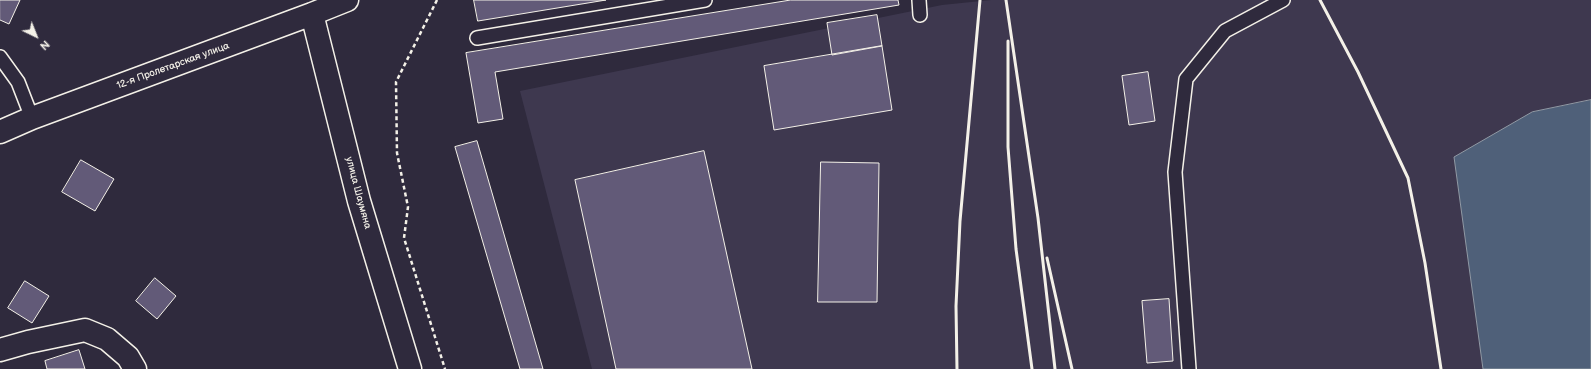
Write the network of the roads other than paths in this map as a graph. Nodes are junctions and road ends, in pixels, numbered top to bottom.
1 (347, 0) edge
2 (705, 0) edge
3 (919, 0) edge
4 (1283, 0) edge
5 (310, 7) edge
6 (920, 15) dead end
7 (477, 38) dead end
8 (0, 58) edge
9 (32, 118) junction
10 (0, 132) edge
11 (0, 350) edge
12 (135, 369) edge
13 (410, 369) edge
14 (1189, 369) edge

1 - 5 main road, 12-я Пролетарская улица
2 - 7 lane
3 - 6 lane
4 - 14 lane
5 - 9 main road, 12-я Пролетарская улица
5 - 13 main road, улица Шаумяна
8 - 9 lane
9 - 10 main road, 12-я Пролетарская улица
11 - 12 main road

